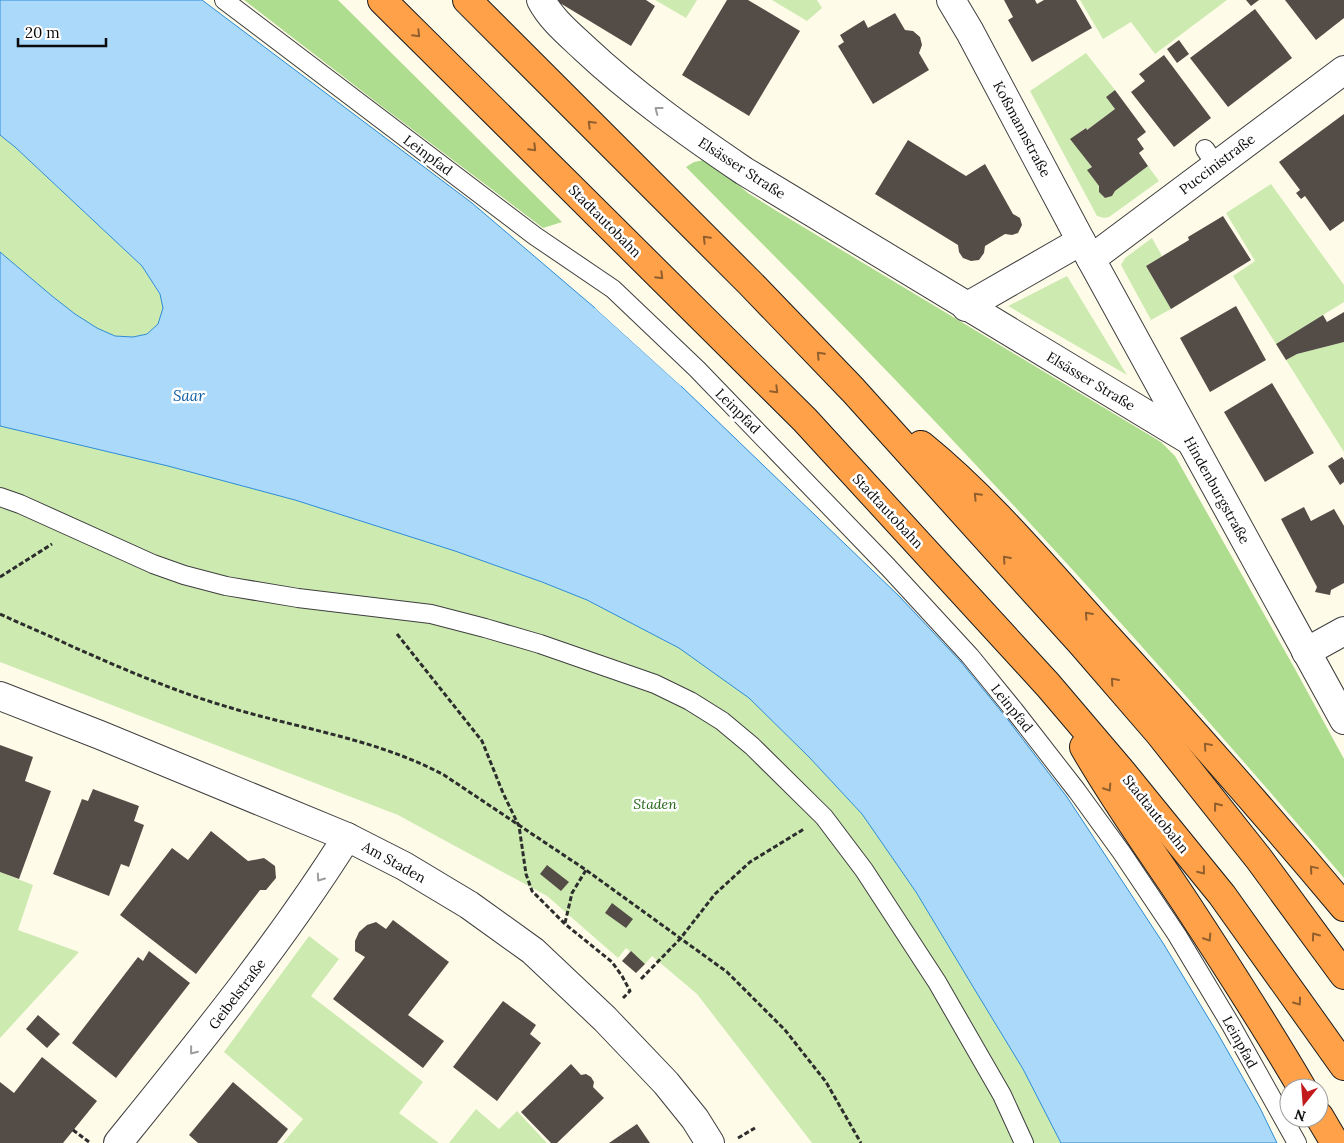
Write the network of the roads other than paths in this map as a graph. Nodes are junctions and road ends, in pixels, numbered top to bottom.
1 (224, 0) edge
2 (382, 0) edge
3 (467, 0) edge
4 (541, 0) edge
5 (951, 0) edge
6 (1344, 70) edge
7 (1086, 250) junction
8 (966, 307) junction
9 (853, 390) junction
10 (1190, 441) junction
11 (0, 497) edge
12 (1344, 631) edge
13 (1306, 652) junction
14 (1048, 685) junction
15 (0, 696) edge
16 (1344, 720) edge
17 (347, 837) junction
18 (1344, 907) edge
19 (1344, 975) edge
20 (1344, 1066) edge
21 (1296, 1078) edge
22 (1326, 1128) edge
23 (118, 1143) edge
24 (710, 1143) edge
25 (1024, 1143) edge
26 (1297, 1143) edge
27 (1335, 1143) edge

1 - 26 lane, Leinpfad
2 -> 14 highway, Stadtautobahn
9 -> 3 highway
8 -> 4 street, Elsässer Straße
5 - 7 street, Koßmannstraße
6 - 7 street, Puccinistraße
7 - 8 street
7 - 10 street, Hindenburgstraße
8 - 10 street, Elsässer Straße
18 -> 9 highway
19 -> 9 highway
10 - 13 street, Hindenburgstraße
11 - 25 lane
12 - 13 street
13 - 16 street, Hindenburgstraße
14 -> 20 highway, Stadtautobahn
14 -> 21 highway
15 - 17 street, Am Staden
17 -> 23 street, Geibelstraße
17 - 24 street, Am Staden
22 - 27 highway

